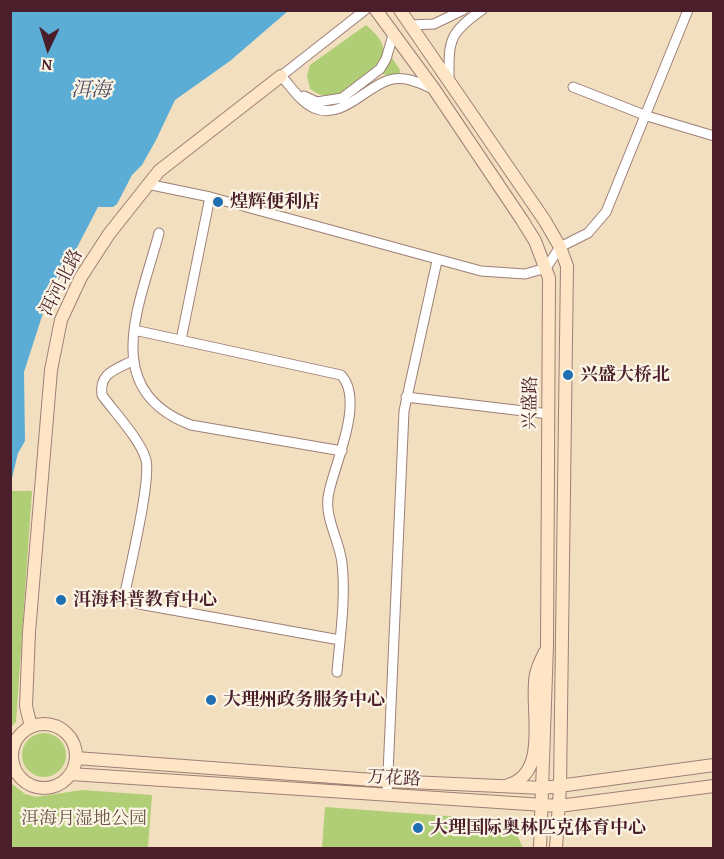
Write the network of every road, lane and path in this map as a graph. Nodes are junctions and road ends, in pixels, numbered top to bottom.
1 (364, 10) edge
2 (376, 10) edge
3 (400, 10) edge
4 (463, 10) edge
5 (482, 10) edge
6 (688, 10) edge
7 (410, 25) junction
8 (393, 34) junction
9 (281, 76) junction
10 (449, 81) junction
11 (573, 87) dead end
12 (434, 89) junction
13 (296, 93) junction
14 (647, 116) junction
15 (714, 136) edge
16 (147, 184) junction
17 (210, 197) junction
18 (159, 233) dead end
19 (560, 247) junction
20 (438, 261) junction
21 (546, 268) junction
22 (134, 330) junction
23 (181, 340) junction
24 (132, 361) junction
25 (406, 397) junction
26 (549, 414) junction
27 (342, 451) junction
28 (340, 640) junction
29 (547, 645) junction
30 (337, 672) dead end
31 (31, 727) junction
32 (76, 758) junction
33 (714, 765) edge
34 (70, 774) junction
35 (387, 780) junction
36 (714, 786) edge
37 (504, 787) junction
38 (560, 787) junction
39 (544, 788) junction
40 (387, 796) junction
41 (543, 806) junction
42 (559, 806) junction
43 (540, 849) edge
44 (556, 849) edge

1 - 9 street, 洱河北路
2 - 8 street, 兴盛路
3 - 7 street, 兴盛路
4 - 7 street
5 - 10 street
6 - 14 street
7 - 10 street, 兴盛路
8 - 12 street, 兴盛路
8 - 13 street
9 - 13 street
9 - 16 street, 洱河北路
10 - 19 street, 兴盛路
11 - 14 street
12 - 13 street
12 - 21 street, 兴盛路
14 - 15 street
14 - 19 street
16 - 17 street
16 - 31 street, 洱河北路
17 - 20 street
17 - 23 street
18 - 22 street
19 - 21 street
19 - 38 street, 兴盛路
20 - 21 street
20 - 25 street
21 - 26 street, 兴盛路
22 - 23 street
22 - 24 street
23 - 27 street
24 - 27 street
24 - 28 street
25 - 26 street
25 - 35 street
26 - 29 street, 兴盛路
27 - 28 street
28 - 30 street
29 - 37 street
29 - 39 street, 兴盛路
31 - 32 street
31 - 34 street
32 - 34 street
32 - 35 street, 万花路
33 - 38 street, 万花路
34 - 40 street, 万花路
35 - 37 street, 万花路
35 - 40 street
36 - 42 street, 万花路
37 - 39 street, 万花路
38 - 39 street, 万花路
38 - 42 street, 兴盛路
39 - 41 street, 兴盛路
40 - 41 street, 万花路
41 - 42 street, 万花路
41 - 43 street, 兴盛路
42 - 44 street, 兴盛路

